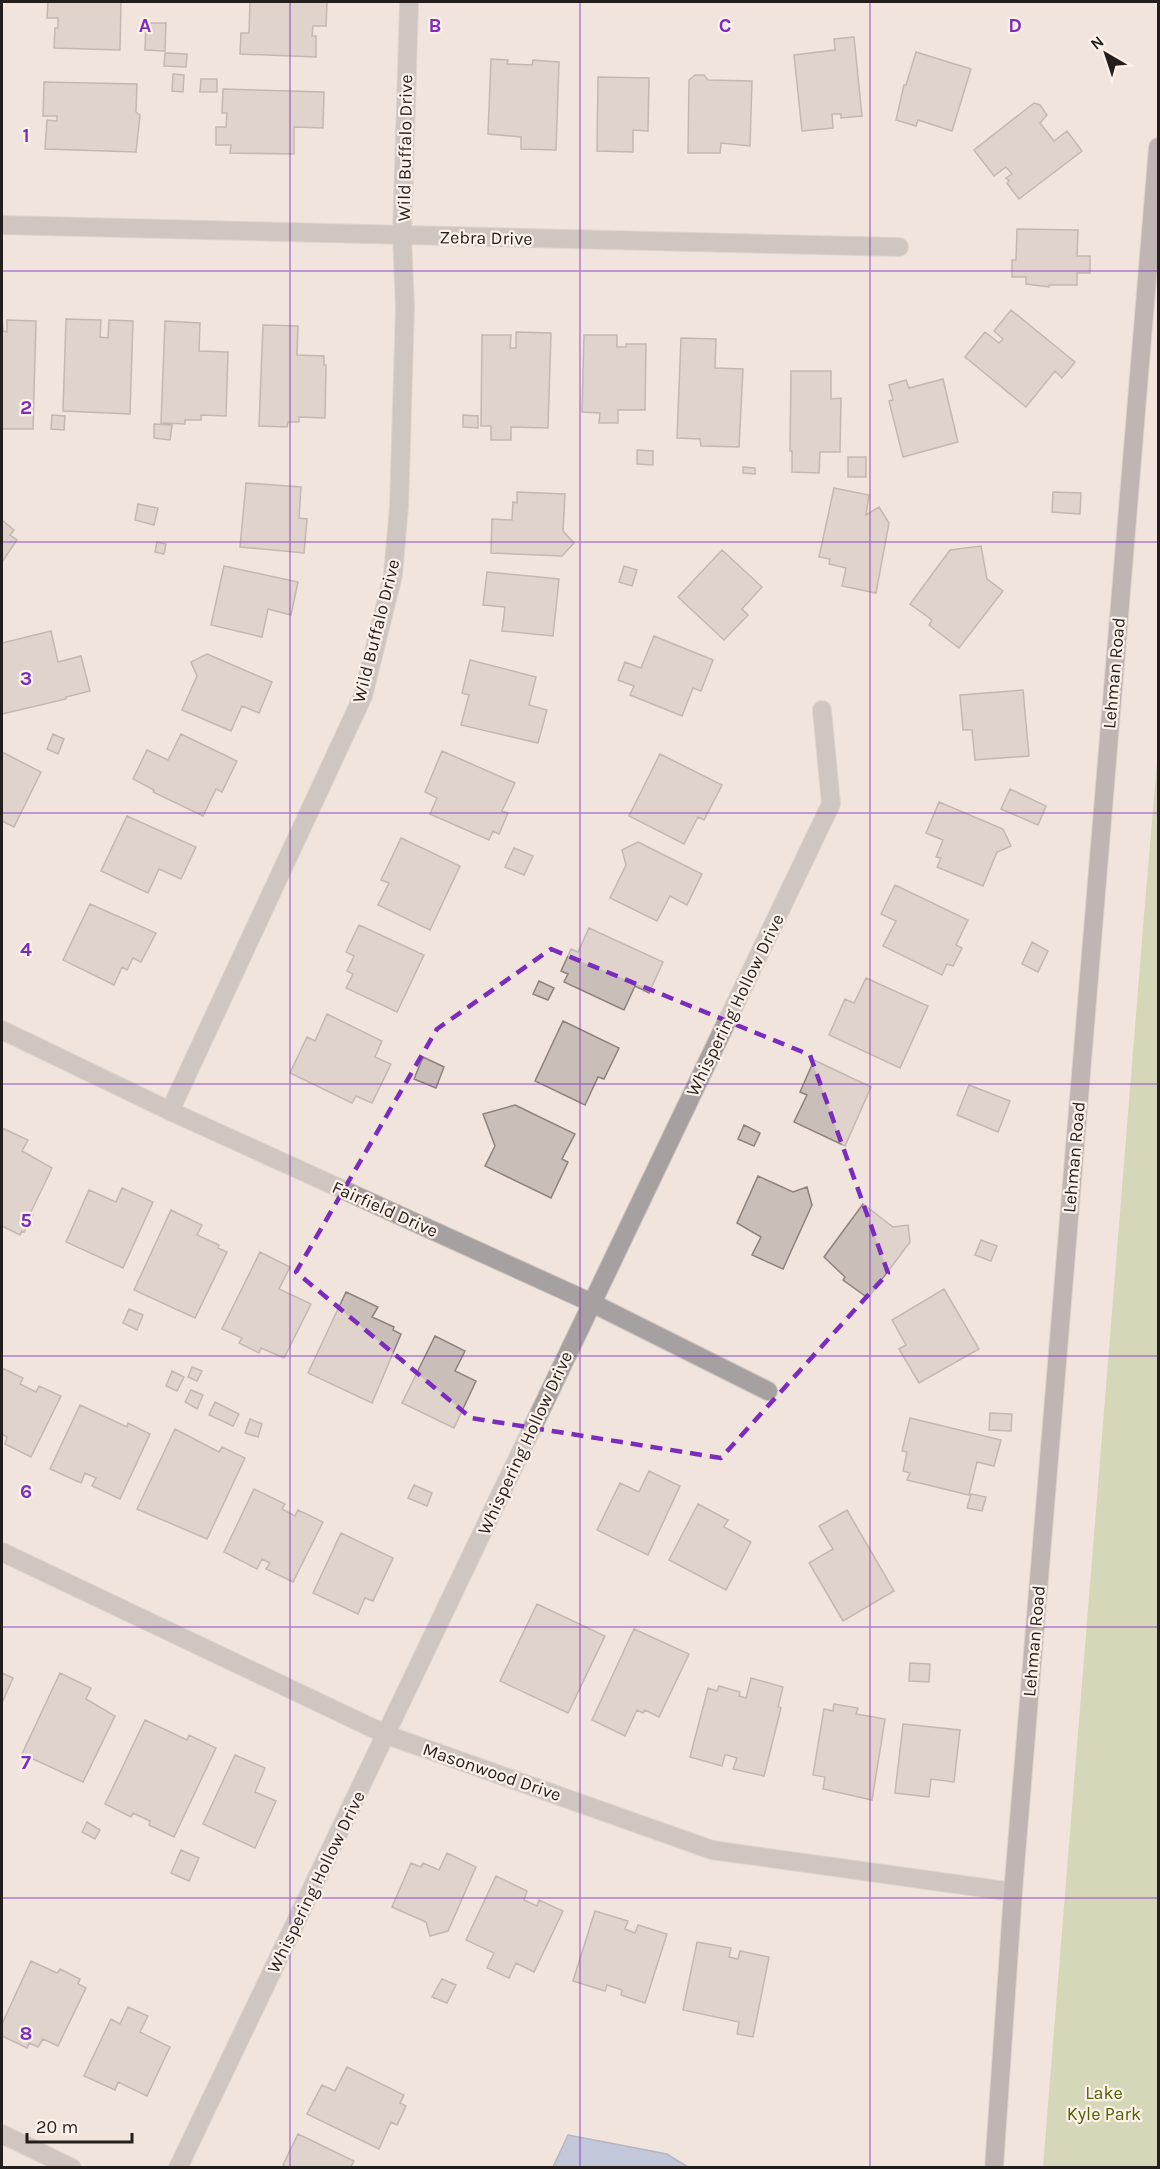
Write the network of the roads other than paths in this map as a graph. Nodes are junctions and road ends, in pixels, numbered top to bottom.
1 (408, 2) edge
2 (1158, 147) edge
3 (2, 225) edge
4 (402, 236) junction
5 (898, 247) dead end
6 (822, 710) dead end
7 (2, 1030) edge
8 (170, 1111) junction
9 (592, 1303) junction
10 (768, 1391) dead end
11 (2, 1552) edge
12 (387, 1735) junction
13 (1013, 1892) junction
14 (2, 2134) edge
15 (72, 2168) edge
16 (178, 2168) edge
17 (994, 2168) edge

1 - 4 street, Wild Buffalo Drive
2 - 13 street, Lehman Road
3 - 4 street, Zebra Drive
4 - 5 street, Zebra Drive
4 - 8 street, Wild Buffalo Drive
6 - 9 street, Whispering Hollow Drive
7 - 8 street, Fairfield Drive
8 - 9 street, Fairfield Drive
9 - 10 street, Fairfield Drive
9 - 12 street, Whispering Hollow Drive
11 - 12 street, Masonwood Drive
12 - 13 street, Masonwood Drive
12 - 16 street, Whispering Hollow Drive
13 - 17 street, Lehman Road
14 - 15 street

